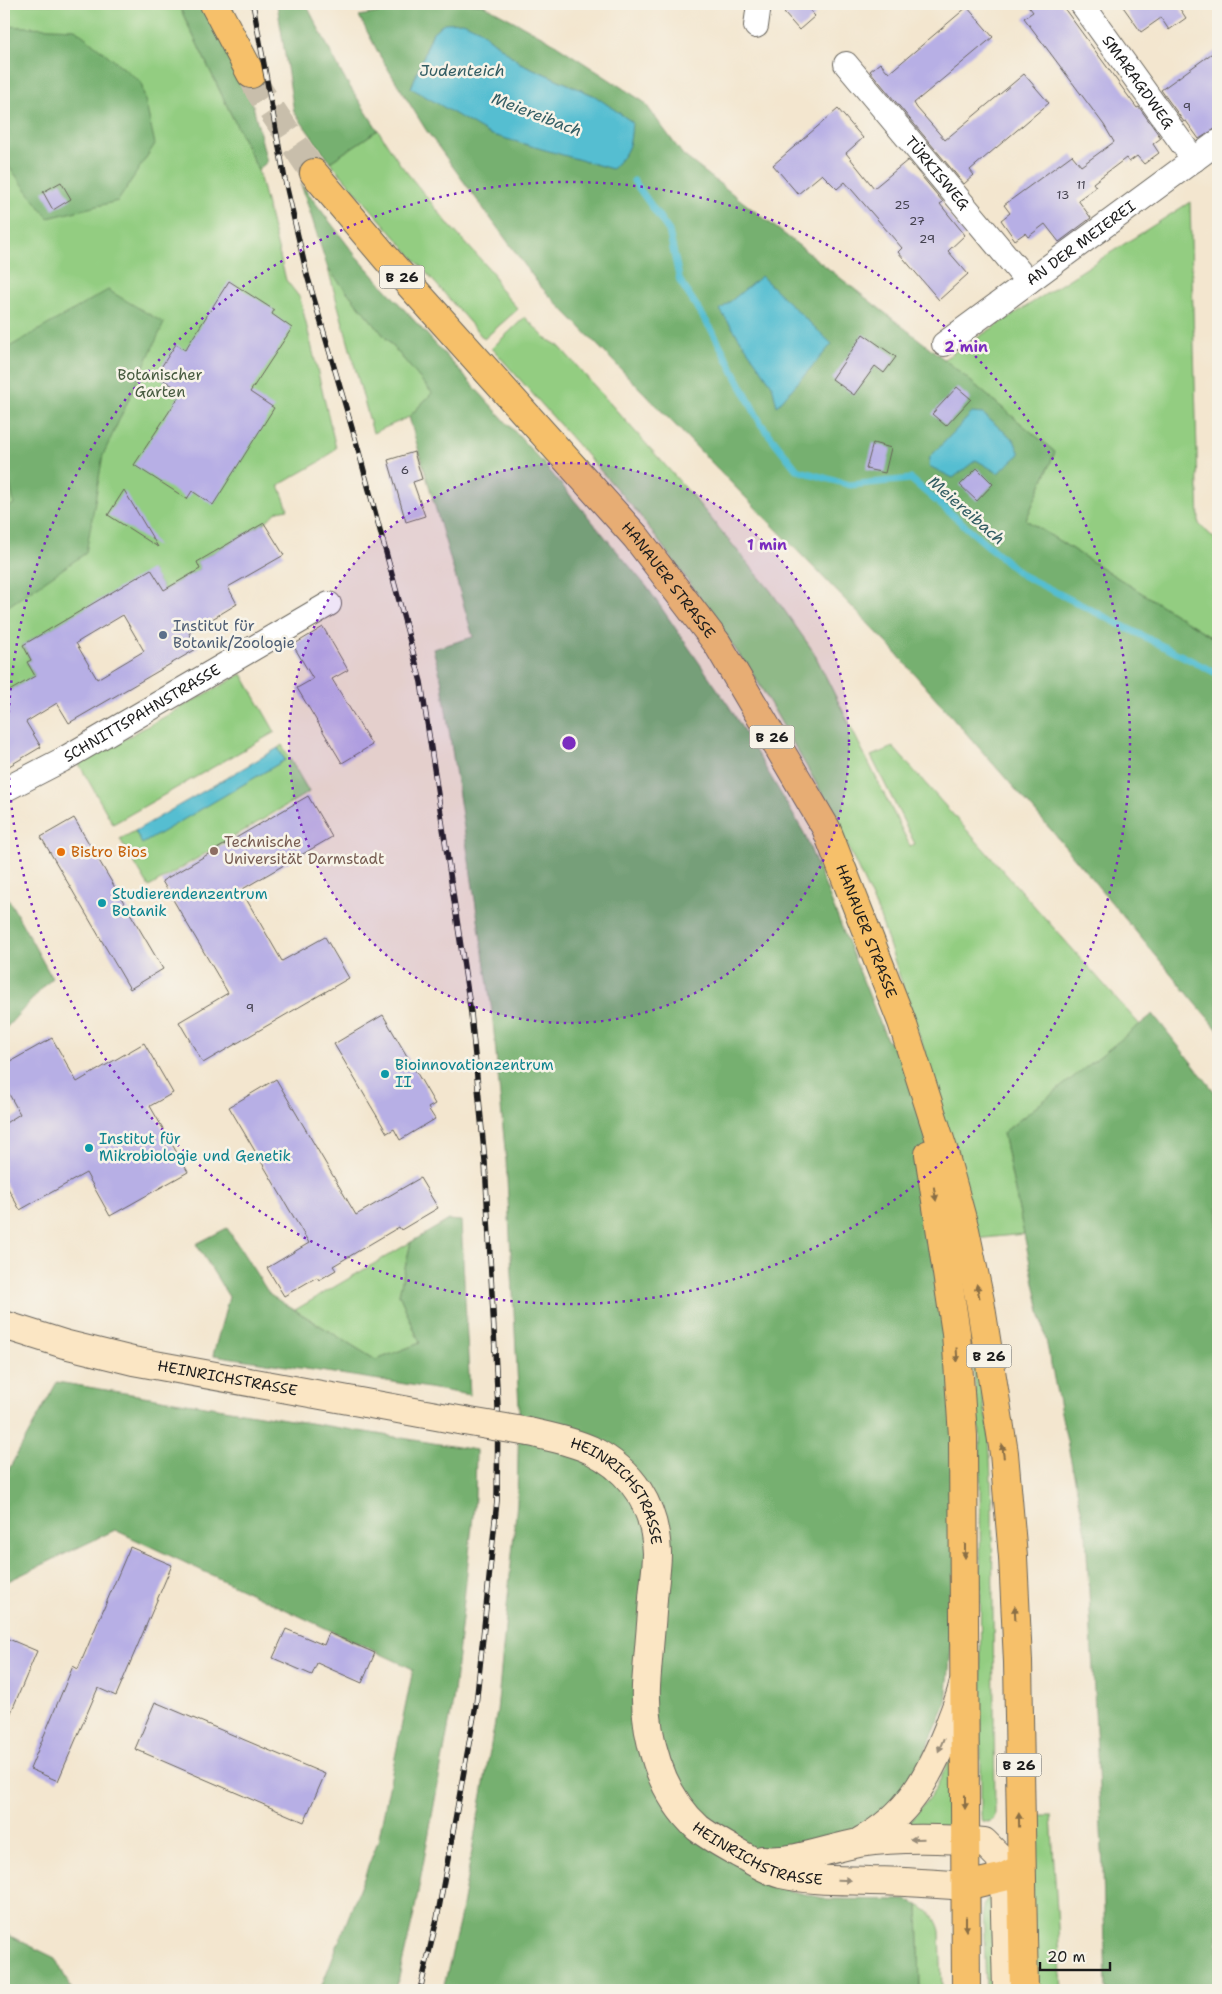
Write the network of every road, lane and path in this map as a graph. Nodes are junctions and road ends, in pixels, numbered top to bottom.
1 (214, 4) edge
2 (1082, 4) edge
3 (846, 64) dead end
4 (250, 74) tunnel mouth
5 (1218, 142) edge
6 (1194, 160) junction
7 (314, 173) tunnel mouth
8 (1028, 282) junction
9 (944, 344) dead end
10 (329, 604) dead end
11 (4, 790) edge
12 (914, 1059) junction
13 (4, 1325) edge
14 (965, 1666) junction
15 (966, 1840) junction
16 (858, 1844) junction
17 (743, 1855) junction
18 (1012, 1873) junction
19 (966, 1886) junction
20 (966, 1990) edge
21 (1007, 1990) edge
22 (1024, 1990) edge

1 - 4 main road
2 - 6 street, SMARAGDWEG
3 - 8 street, TÜRKISWEG
5 - 6 street, AN DER MEIEREI
6 - 8 street, AN DER MEIEREI
7 - 12 main road, HANAUER STRASSE / B 26
8 - 9 street, AN DER MEIEREI
10 - 11 street, SCHNITTSPAHNSTRASSE
12 -> 14 main road, B 26
18 -> 12 main road, B 26
13 - 17 main road, HEINRICHSTRASSE, bridge
14 -> 15 main road, B 26
14 -> 16 main road
15 -> 16 main road
15 - 18 main road
15 - 19 main road, B 26
16 - 17 main road
17 -> 19 main road, HEINRICHSTRASSE
18 - 19 main road
18 - 21 main road
18 - 22 main road, B 26
19 -> 20 main road, B 26

